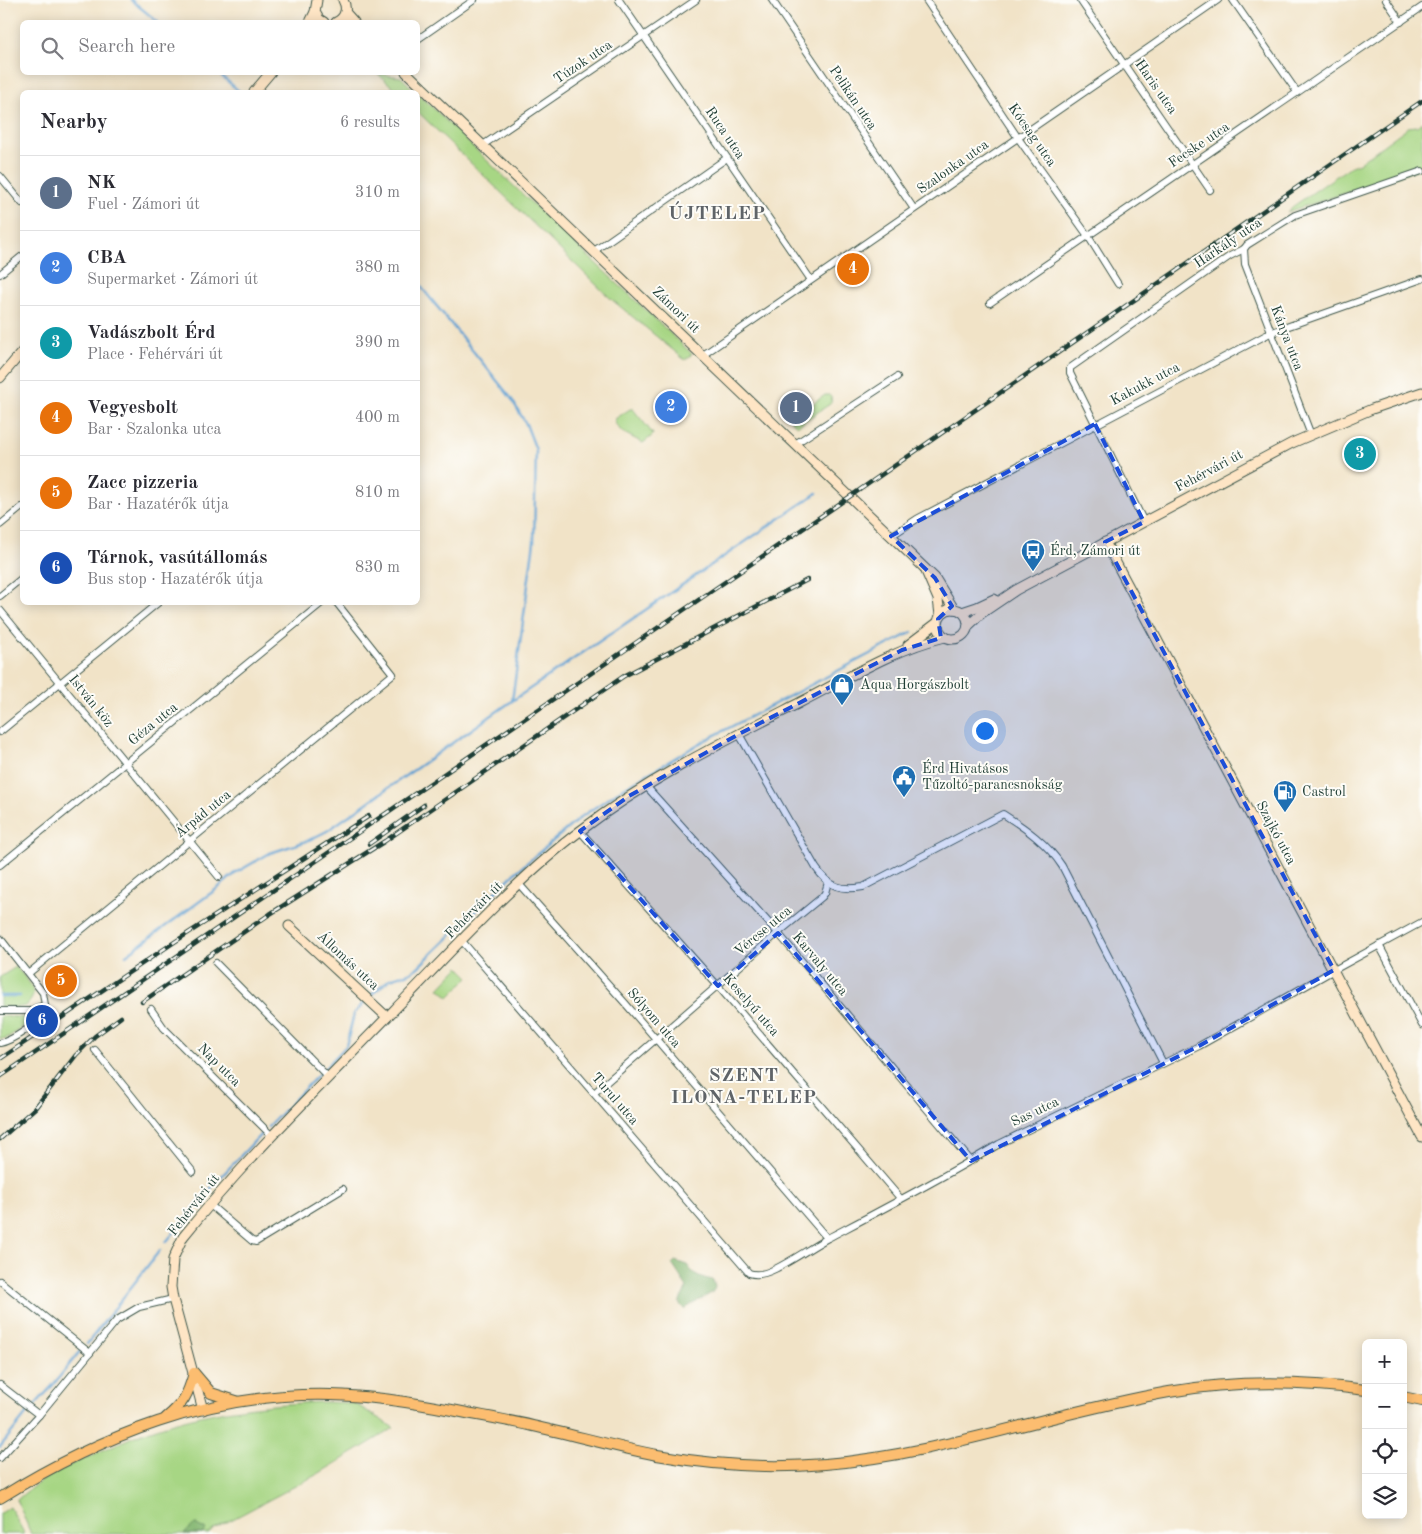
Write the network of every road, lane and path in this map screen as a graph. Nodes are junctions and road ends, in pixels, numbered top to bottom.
1 (474, 0) edge
2 (619, 0) edge
3 (696, 0) edge
4 (772, 0) edge
5 (926, 0) edge
6 (1080, 0) edge
7 (1218, 0) edge
8 (1233, 0) edge
9 (1386, 0) edge
10 (315, 4) edge
11 (345, 5) edge
12 (1422, 7) edge
13 (311, 20) edge
14 (321, 20) edge
15 (339, 20) edge
16 (353, 20) edge
17 (1401, 22) junction
18 (643, 36) junction
19 (420, 37) edge
20 (1125, 64) junction
21 (268, 75) edge
22 (409, 75) edge
23 (256, 90) edge
24 (1297, 92) junction
25 (1018, 138) junction
26 (483, 145) junction
27 (727, 158) junction
28 (1193, 164) junction
29 (1422, 171) edge
30 (0, 176) edge
31 (1210, 190) dead end
32 (20, 201) edge
33 (914, 210) junction
34 (1088, 236) junction
35 (1244, 249) junction
36 (594, 251) junction
37 (20, 258) edge
38 (0, 274) edge
39 (1422, 279) edge
40 (812, 280) junction
41 (1118, 284) dead end
42 (990, 303) dead end
43 (1272, 332) junction
44 (20, 354) edge
45 (702, 355) junction
46 (897, 377) dead end
47 (0, 378) edge
48 (1422, 392) edge
49 (1095, 424) junction
50 (1311, 435) junction
51 (795, 444) junction
52 (20, 508) edge
53 (1144, 522) junction
54 (0, 525) edge
55 (891, 536) junction
56 (1104, 542) junction
57 (925, 569) junction
58 (20, 580) edge
59 (1016, 590) junction
60 (0, 596) edge
61 (155, 605) edge
62 (319, 605) edge
63 (338, 605) edge
64 (0, 610) edge
65 (958, 610) junction
66 (939, 619) junction
67 (968, 626) junction
68 (945, 637) junction
69 (902, 650) junction
70 (60, 683) junction
71 (0, 732) edge
72 (739, 734) junction
73 (126, 762) junction
74 (646, 786) junction
75 (580, 831) junction
76 (190, 841) junction
77 (0, 864) edge
78 (219, 878) dead end
79 (828, 882) junction
80 (519, 884) junction
81 (1422, 922) edge
82 (289, 926) dead end
83 (778, 933) junction
84 (0, 938) edge
85 (462, 941) junction
86 (1379, 945) junction
87 (216, 963) dead end
88 (1334, 970) junction
89 (29, 973) junction
90 (718, 986) junction
91 (45, 1005) junction
92 (151, 1009) dead end
93 (0, 1011) edge
94 (387, 1017) junction
95 (1422, 1025) edge
96 (655, 1039) junction
97 (0, 1043) edge
98 (95, 1050) dead end
99 (1163, 1063) junction
100 (329, 1078) junction
101 (594, 1093) junction
102 (1419, 1123) edge
103 (272, 1136) junction
104 (1422, 1137) edge
105 (971, 1161) junction
106 (193, 1172) dead end
107 (343, 1189) dead end
108 (900, 1198) junction
109 (209, 1204) junction
110 (827, 1238) junction
111 (749, 1273) joint
112 (0, 1281) edge
113 (172, 1299) junction
114 (90, 1353) junction
115 (194, 1373) junction
116 (0, 1385) edge
117 (1362, 1390) edge
118 (1407, 1398) edge
119 (1422, 1401) edge
120 (239, 1402) junction
121 (203, 1410) junction
122 (39, 1415) junction
123 (164, 1419) junction
124 (0, 1458) edge
125 (0, 1498) edge

1 - 19 street
2 - 18 street, Ruca utca
3 - 18 street, Túzok utca
4 - 33 street, Pelikán utca
5 - 25 street, Kócsag utca
6 - 20 street, Haris utca
7 - 20 street, Szalonka utca
8 - 24 street
9 - 17 street
10 - 13 main road
10 - 14 main road
11 - 15 main road
11 - 16 main road
12 - 17 street, Fecske utca
17 - 24 street, Fecske utca
18 - 26 street, Túzok utca
18 - 27 street, Ruca utca
20 - 25 street, Szalonka utca
20 - 28 street, Haris utca
21 - 23 main road
22 - 26 main road, Zámori út
24 - 28 street, Fecske utca
25 - 33 street, Szalonka utca
25 - 34 street, Kócsag utca
26 - 36 main road, Zámori út
27 - 36 street
27 - 40 street, Ruca utca
28 - 31 street, Haris utca
28 - 34 street, Fecske utca
29 - 35 street, Harkály utca
30 - 32 street
33 - 40 street, Szalonka utca
34 - 41 street, Kócsag utca
34 - 42 street, Fecske utca
35 - 43 street, Kánya utca
35 - 49 street, Harkály utca
36 - 45 main road, Zámori út
37 - 38 street
39 - 43 street, Kakukk utca
40 - 45 street, Szalonka utca
43 - 49 street, Kakukk utca
43 - 50 street, Kánya utca
44 - 47 main road
45 - 51 main road, Zámori út
46 - 51 street
48 - 50 main road, Fehérvári út
49 - 53 street
49 - 55 street, Kakukk utca
50 - 53 main road, Fehérvári út
51 - 55 main road, Zámori út
52 - 54 street
53 - 56 main road, Fehérvári út
55 - 57 main road, Zámori út
56 - 59 main road, Fehérvári út
56 - 88 main road, Szajkó utca
57 - 65 main road, Zámori út
57 - 66 main road, Zámori út
58 - 60 street
59 - 65 main road, Fehérvári út
59 - 67 main road, Fehérvári út
61 - 70 street
62 - 73 street, Géza utca
63 - 76 street, Árpád utca
64 - 70 street, István köz
65 - 66 main road
65 - 67 main road
66 - 68 main road
66 - 69 main road, Fehérvári út
67 - 68 main road
68 - 69 main road, Fehérvári út
69 - 72 main road, Fehérvári út
70 - 71 street
70 - 73 street, István köz
72 - 74 main road, Fehérvári út
72 - 79 street
73 - 76 street, István köz
73 - 77 street, Géza utca
74 - 75 main road, Fehérvári út
74 - 83 street, Karvaly utca
75 - 80 main road, Fehérvári út
75 - 90 street, Keselyű utca
76 - 78 street, István köz
76 - 89 street, Árpád utca
79 - 83 street, Vércse utca
79 - 99 street
80 - 85 main road, Fehérvári út
80 - 96 street, Sólyom utca
81 - 86 street, Sas utca
82 - 94 main road, Állomás utca
83 - 90 street, Vércse utca
83 - 105 street, Karvaly utca
84 - 89 street
85 - 94 main road, Fehérvári út
85 - 101 street, Turul utca
86 - 88 street, Sas utca
86 - 95 street
87 - 100 street
88 - 99 street, Sas utca
88 - 102 main road, Szajkó utca
89 - 91 street
90 - 96 street, Vércse utca
90 - 108 street, Keselyű utca
91 - 93 street
91 - 97 street
92 - 103 street, Nap utca
94 - 100 main road, Fehérvári út
96 - 101 street, Vércse utca
96 - 110 street, Sólyom utca
98 - 106 street
99 - 105 street, Sas utca
100 - 103 main road, Fehérvári út
101 - 111 street, Turul utca
102 - 104 main road, Szajkó utca
103 - 109 main road, Fehérvári út
105 - 108 street, Sas utca
107 - 109 street
108 - 110 street, Sas utca
109 - 113 main road, Fehérvári út
110 - 111 street, Sas utca
112 - 114 street
113 - 114 street
113 - 115 main road, Fehérvári út
114 - 122 street
115 - 120 main road
115 - 121 main road, Fehérvári út
115 - 123 main road
116 - 122 street
117 - 120 main road
118 - 119 main road
120 - 121 main road
121 - 123 main road
122 - 124 street
123 - 125 main road

